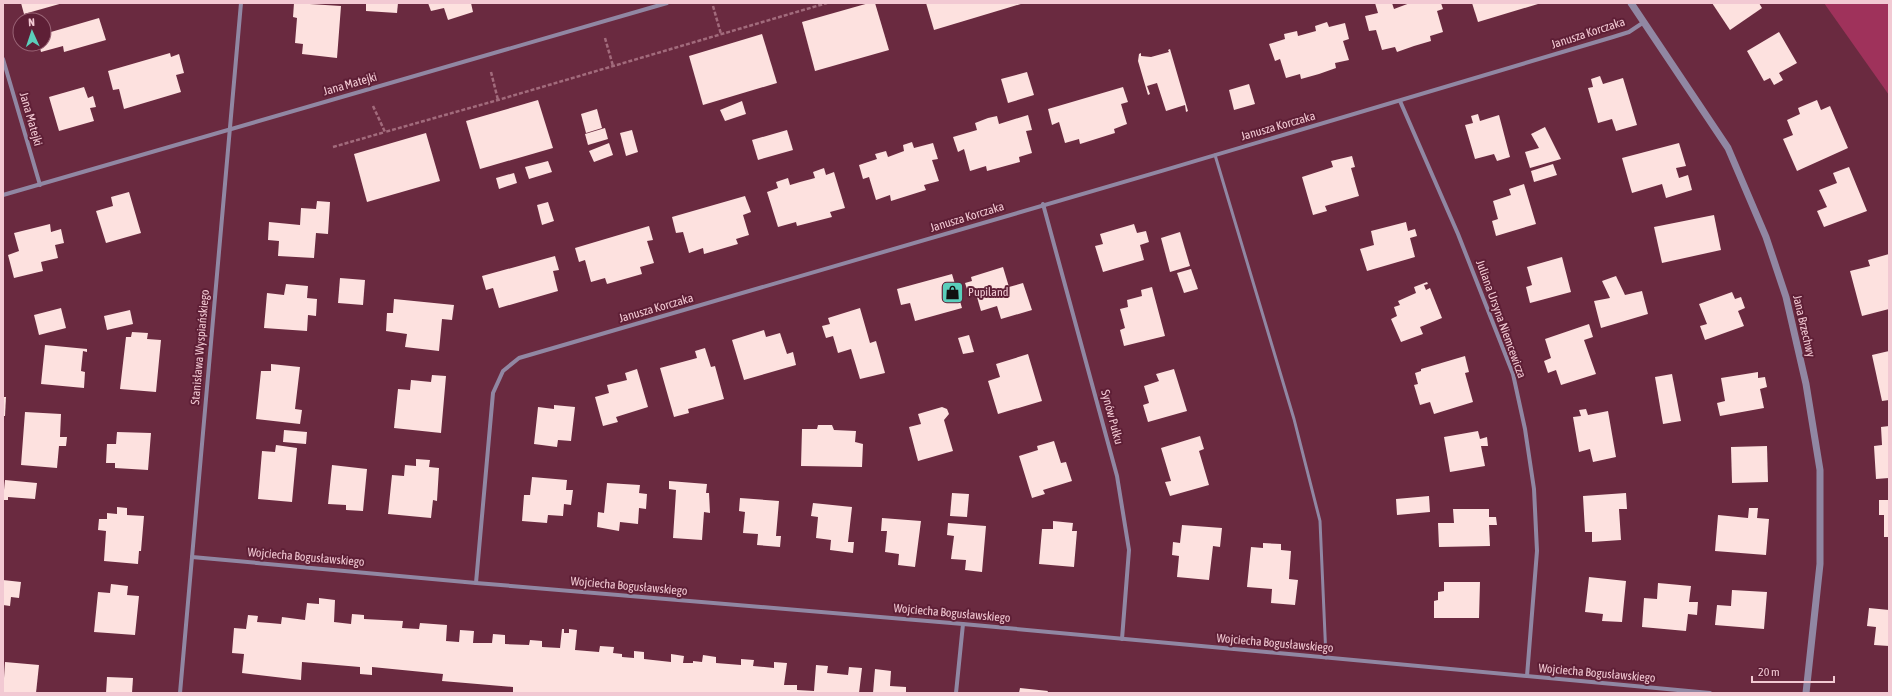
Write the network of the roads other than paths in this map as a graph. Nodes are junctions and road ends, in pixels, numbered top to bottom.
1 (241, 3) edge
2 (667, 3) edge
3 (1631, 3) edge
4 (1644, 22) junction
5 (3, 59) edge
6 (1400, 101) junction
7 (230, 129) junction
8 (1215, 155) junction
9 (40, 185) junction
10 (3, 195) edge
11 (1043, 204) junction
12 (192, 557) junction
13 (476, 583) junction
14 (963, 624) junction
15 (1122, 639) junction
16 (1326, 658) junction
17 (1527, 676) junction
18 (180, 693) edge
19 (956, 693) edge
20 (1710, 693) edge
21 (1806, 693) edge

1 - 7 street, Stanisława Wyspiańskiego
2 - 7 street, Jana Matejki
3 - 4 street, Jana Brzechwy
4 - 6 street, Janusza Korczaka
4 - 21 street, Jana Brzechwy
5 - 9 street, Jana Matejki
6 - 8 street, Janusza Korczaka
6 - 17 street, Juliana Ursyna Niemcewicza
7 - 9 street, Jana Matejki
7 - 12 street, Stanisława Wyspiańskiego
8 - 11 street, Janusza Korczaka
8 - 16 lane
9 - 10 street, Jana Matejki
11 - 13 street, Janusza Korczaka
11 - 15 street, Synów Pułku
12 - 13 street, Wojciecha Bogusławskiego
12 - 18 street, Stanisława Wyspiańskiego
13 - 14 street, Wojciecha Bogusławskiego
14 - 15 street, Wojciecha Bogusławskiego
14 - 19 street
15 - 16 street, Wojciecha Bogusławskiego
16 - 17 street, Wojciecha Bogusławskiego
17 - 20 street, Wojciecha Bogusławskiego

